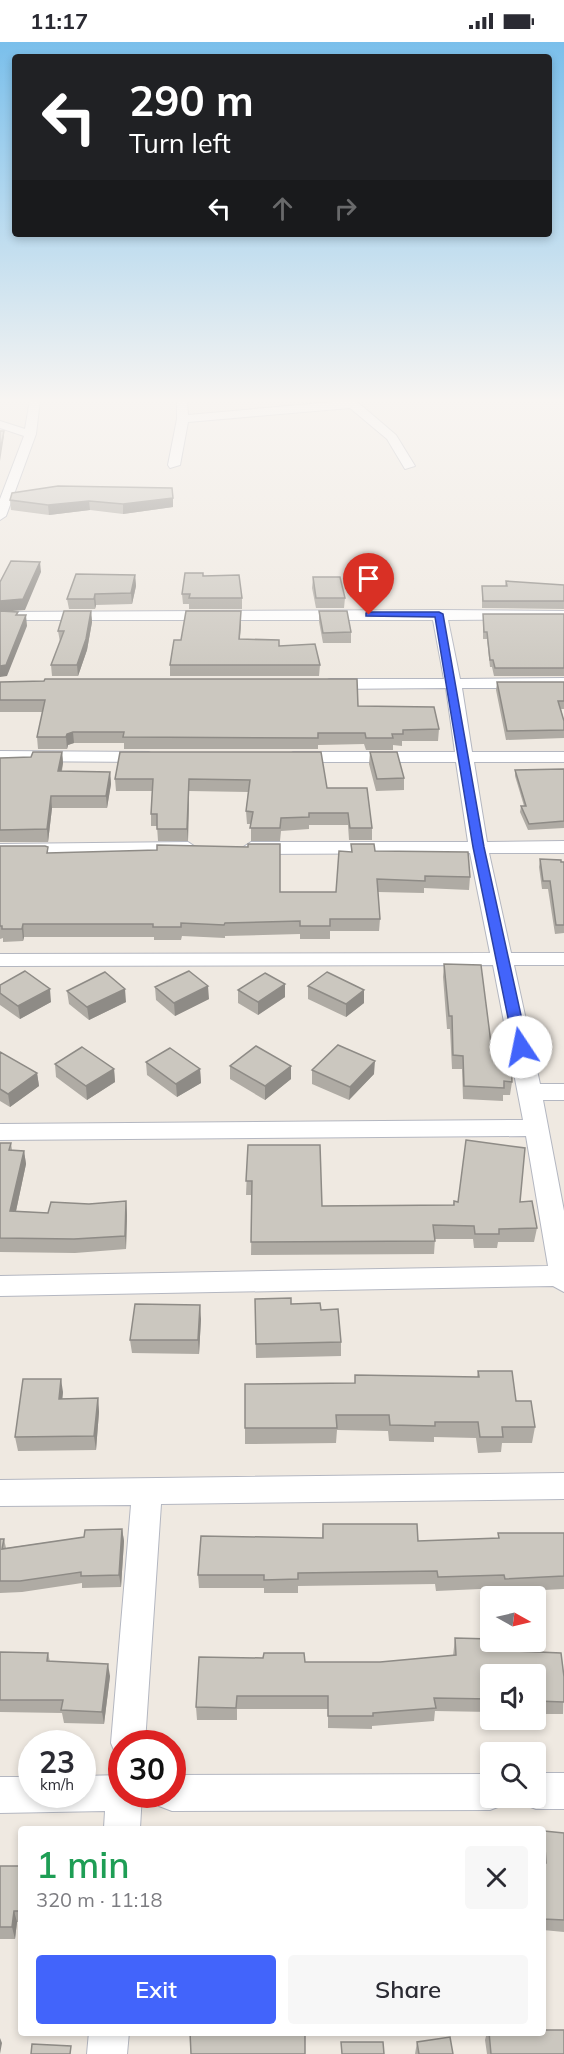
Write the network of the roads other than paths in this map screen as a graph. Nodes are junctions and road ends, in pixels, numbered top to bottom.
1 (8, 494) edge
2 (0, 516) edge
3 (439, 614) junction
4 (564, 615) edge
5 (0, 616) edge
6 (564, 683) edge
7 (310, 684) edge
8 (453, 684) junction
9 (0, 756) edge
10 (167, 757) edge
11 (274, 757) edge
12 (564, 757) edge
13 (465, 758) junction
14 (478, 847) junction
15 (564, 847) edge
16 (203, 848) edge
17 (227, 848) edge
18 (0, 849) edge
19 (504, 959) junction
20 (564, 959) edge
21 (0, 960) edge
22 (530, 1092) junction
23 (564, 1092) edge
24 (535, 1128) junction
25 (0, 1132) edge
26 (562, 1267) edge
27 (0, 1286) edge
28 (564, 1486) edge
29 (0, 1493) edge
30 (147, 1493) junction
31 (129, 1730) edge
32 (546, 1791) edge
33 (564, 1791) edge
34 (480, 1792) edge
35 (186, 1793) edge
36 (0, 1795) edge
37 (18, 1795) edge
38 (123, 1808) edge
39 (122, 1826) edge
40 (109, 2036) edge
41 (107, 2054) edge

1 - 2 street
3 - 4 street
3 - 5 street
3 - 8 street
6 - 8 street
7 - 8 street
8 - 13 street
9 - 10 street
11 - 13 street
12 - 13 street
13 - 14 street
14 - 15 street
14 - 17 street
14 - 19 street
16 - 18 street
19 - 20 street
19 - 21 street
19 - 22 street
22 - 23 street
22 - 24 street
24 - 25 street
24 - 26 street
26 - 27 street
28 - 30 street
29 - 30 street
30 - 31 street
32 - 33 street
34 - 35 street
36 - 37 street
38 - 39 street
40 - 41 street

